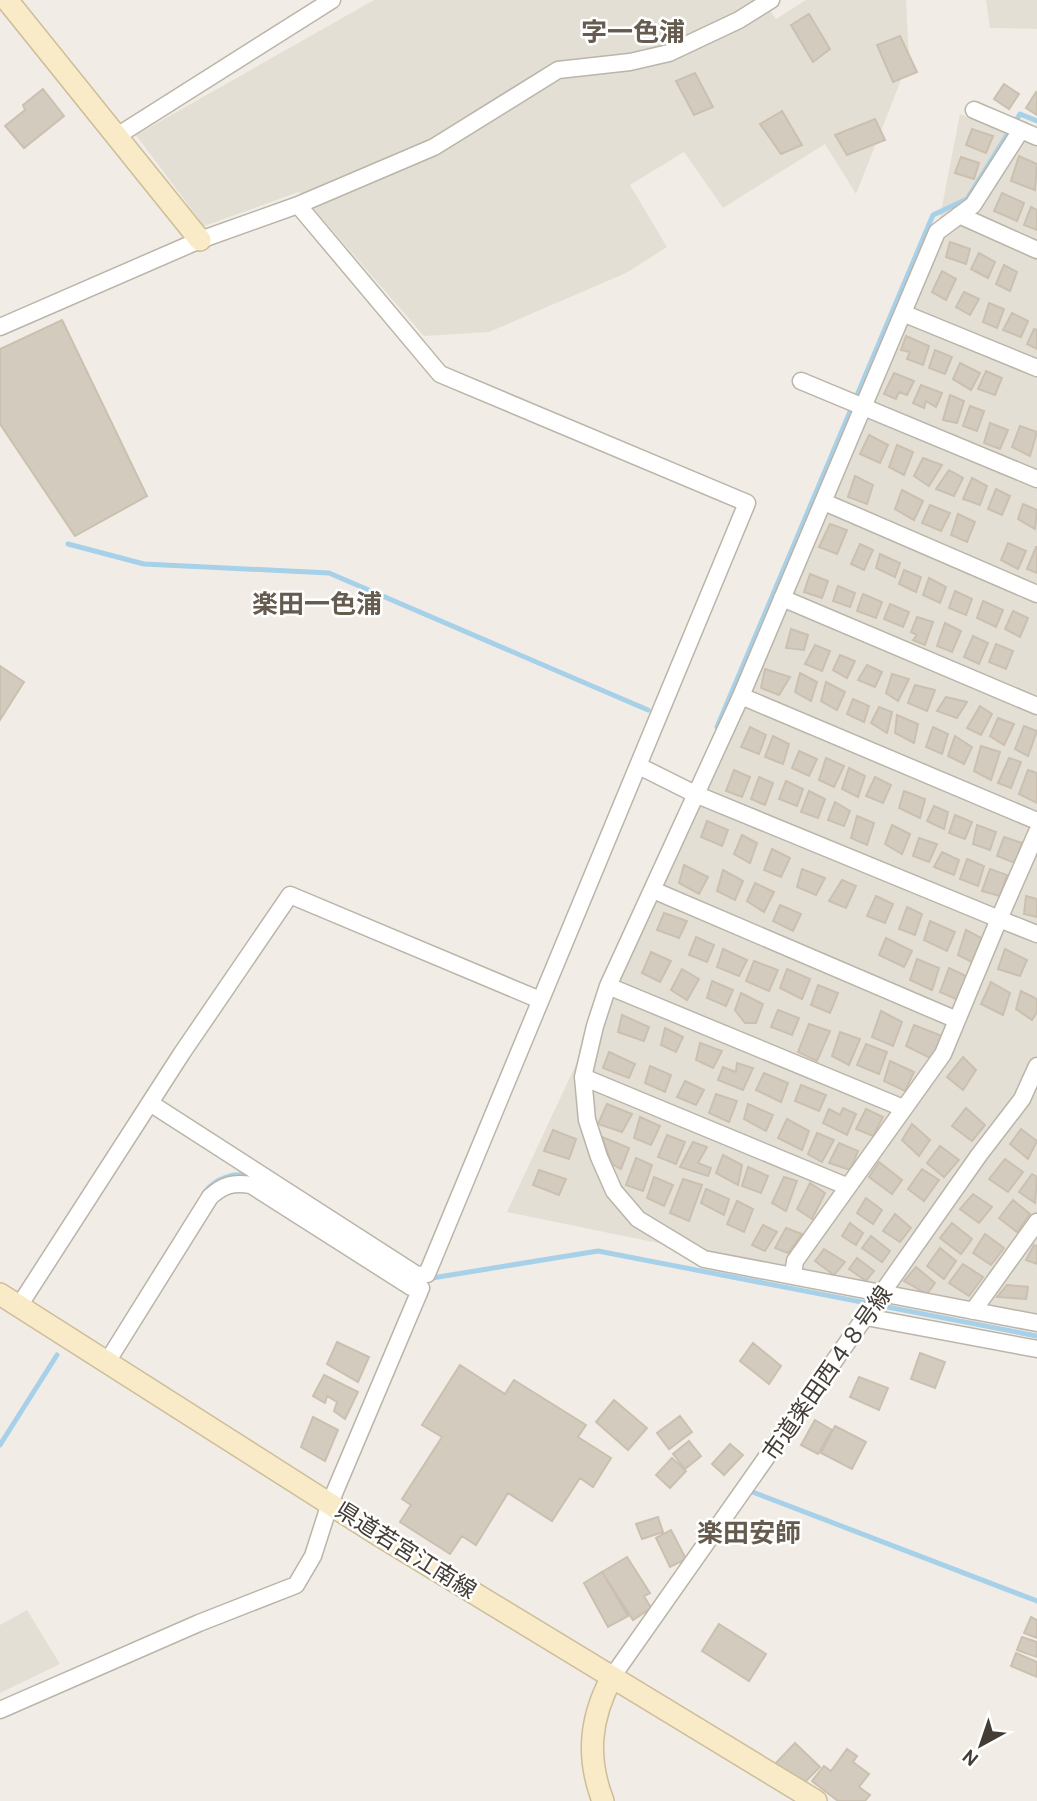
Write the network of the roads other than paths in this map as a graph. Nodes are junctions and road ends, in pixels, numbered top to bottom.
1 (7, 0) edge
2 (332, 0) edge
3 (771, 0) edge
4 (974, 110) dead end
5 (1021, 130) junction
6 (117, 136) junction
7 (1037, 137) edge
8 (298, 205) junction
9 (959, 215) junction
10 (200, 240) junction
11 (1037, 250) edge
12 (905, 314) junction
13 (0, 327) edge
14 (1037, 368) edge
15 (801, 381) dead end
16 (858, 403) junction
17 (1037, 479) edge
18 (824, 502) junction
19 (1037, 594) edge
20 (782, 598) junction
21 (741, 696) junction
22 (1037, 706) edge
23 (639, 766) junction
24 (695, 794) junction
25 (1037, 821) edge
26 (1037, 832) edge
27 (653, 890) junction
28 (999, 919) junction
29 (1037, 934) edge
30 (608, 986) junction
31 (540, 1000) junction
32 (957, 1020) junction
33 (1037, 1066) edge
34 (583, 1077) junction
35 (150, 1103) junction
36 (903, 1108) junction
37 (846, 1186) junction
38 (1037, 1222) edge
39 (793, 1275) junction
40 (0, 1294) edge
41 (883, 1294) junction
42 (19, 1306) junction
43 (973, 1311) junction
44 (866, 1317) junction
45 (1037, 1324) edge
46 (1037, 1349) edge
47 (107, 1362) junction
48 (330, 1503) junction
49 (612, 1677) junction
50 (0, 1710) edge
51 (603, 1801) edge
52 (816, 1801) edge

1 - 6 main road
2 - 6 street
3 - 8 street
4 - 5 street
5 - 7 street
5 - 9 street
6 - 10 main road
8 - 10 street
8 - 23 street
9 - 11 street
9 - 12 street
10 - 13 street
12 - 14 street
12 - 16 street
15 - 16 street
16 - 17 street
16 - 18 street
18 - 19 street
18 - 20 street
20 - 21 street
20 - 22 street
21 - 24 street
21 - 25 street
23 - 24 street
23 - 31 street
24 - 27 street
24 - 28 street
26 - 28 street
27 - 30 street
27 - 32 street
28 - 29 street
28 - 32 street
30 - 34 street
30 - 36 street
31 - 35 street
31 - 35 street
32 - 36 street
33 - 41 street, 市道楽田西４８号線
34 - 37 street
34 - 39 street
35 - 42 street
36 - 37 street
37 - 39 street
38 - 43 street
39 - 41 street
40 - 42 main road, 県道若宮江南線
41 - 43 street
41 - 44 street, 市道楽田西４８号線
42 - 47 main road, 県道若宮江南線
43 - 45 street
44 - 46 street
44 - 49 street, 市道楽田西４８号線
47 - 48 main road, 県道若宮江南線
47 - 48 street
48 - 49 main road, 県道若宮江南線
48 - 50 street
49 - 51 main road
49 - 52 main road, 県道若宮江南線

